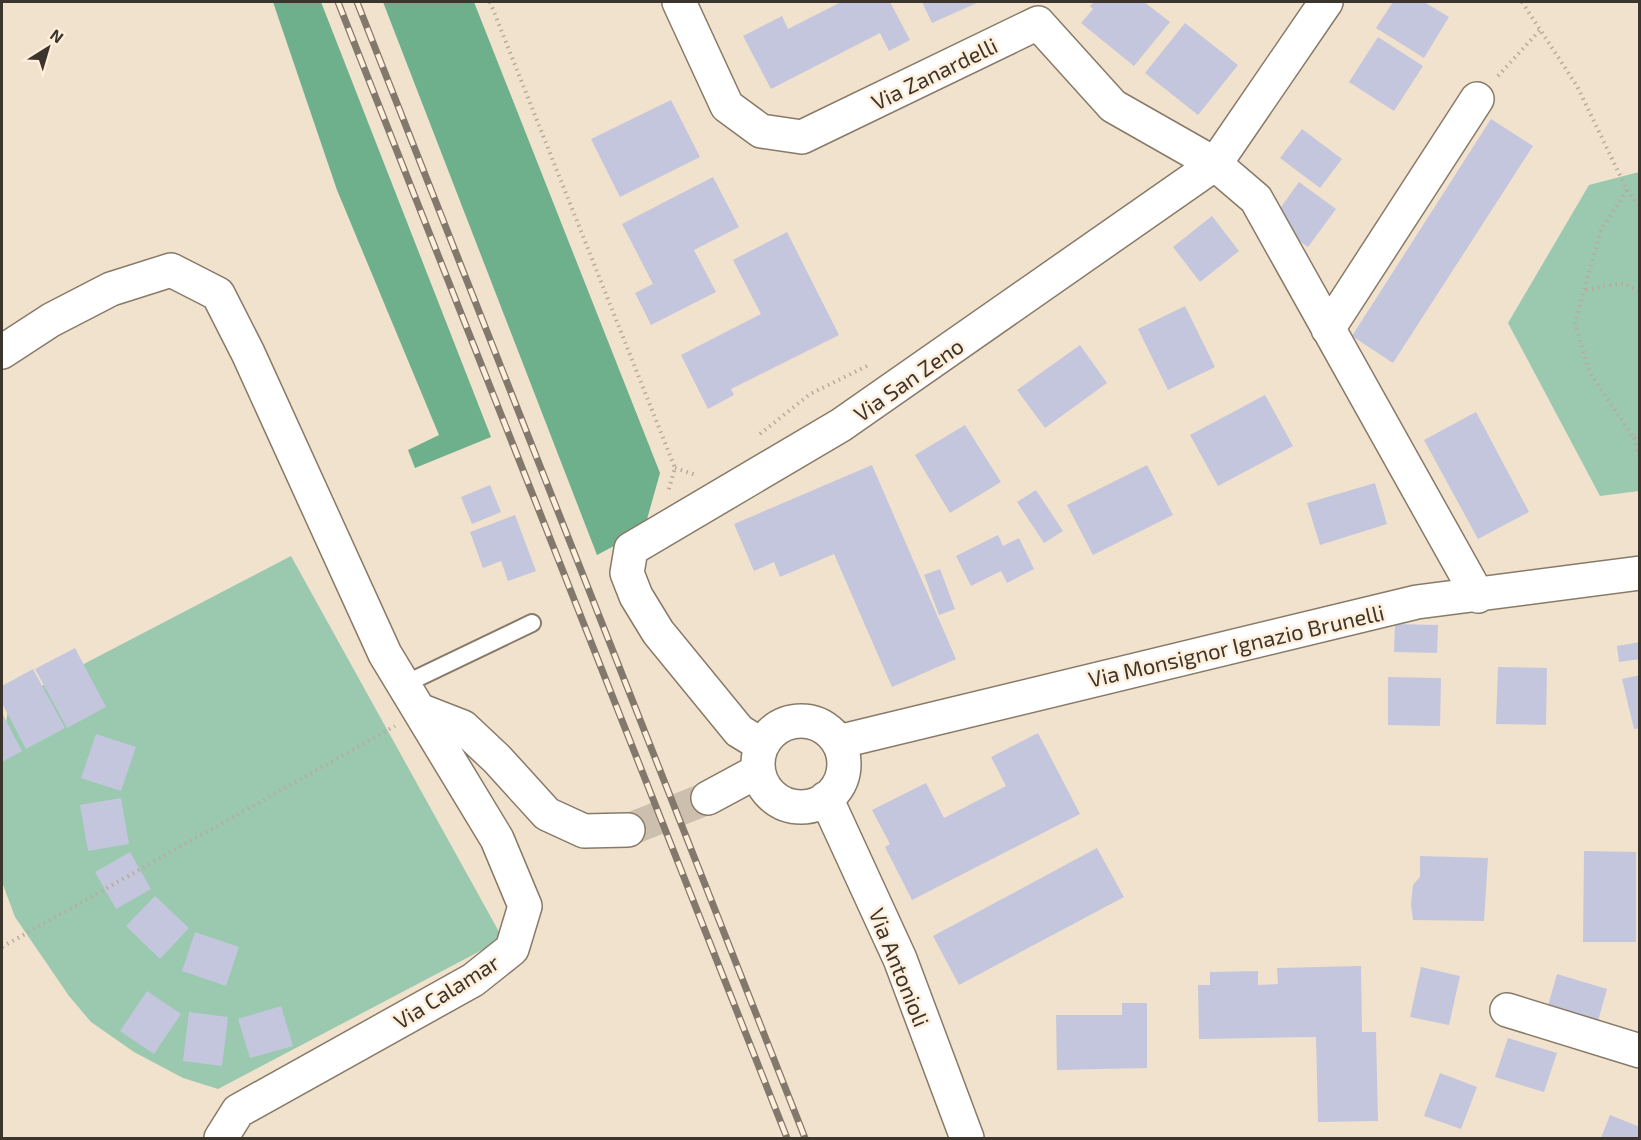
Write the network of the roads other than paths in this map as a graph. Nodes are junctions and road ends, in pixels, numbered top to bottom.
1 (679, 2) edge
2 (1326, 2) edge
3 (1477, 99) road end
4 (1215, 164) junction
5 (1328, 329) junction
6 (2, 351) edge
7 (1640, 573) edge
8 (1478, 596) junction
9 (532, 623) dead end
10 (413, 698) junction
11 (838, 741) junction
12 (760, 758) junction
13 (708, 798) tunnel mouth
14 (826, 798) junction
15 (628, 830) tunnel mouth
16 (1507, 1010) dead end
17 (1640, 1051) edge
18 (221, 1138) edge
19 (967, 1138) edge

1 - 4 street, Via Zanardelli
2 - 4 street, Via San Zeno
3 - 5 street
4 - 5 street
4 - 12 street, Via San Zeno
5 - 8 street
6 - 10 street, Via Calamar
7 - 8 street, Via Monsignor Ignazio Brunelli
8 - 11 street, Via Monsignor Ignazio Brunelli
9 - 10 lane
10 - 15 street
10 - 18 street, Via Calamar
11 - 12 street
11 - 14 street
12 - 13 street
12 - 14 street
14 - 19 street, Via Antonioli
16 - 17 street

